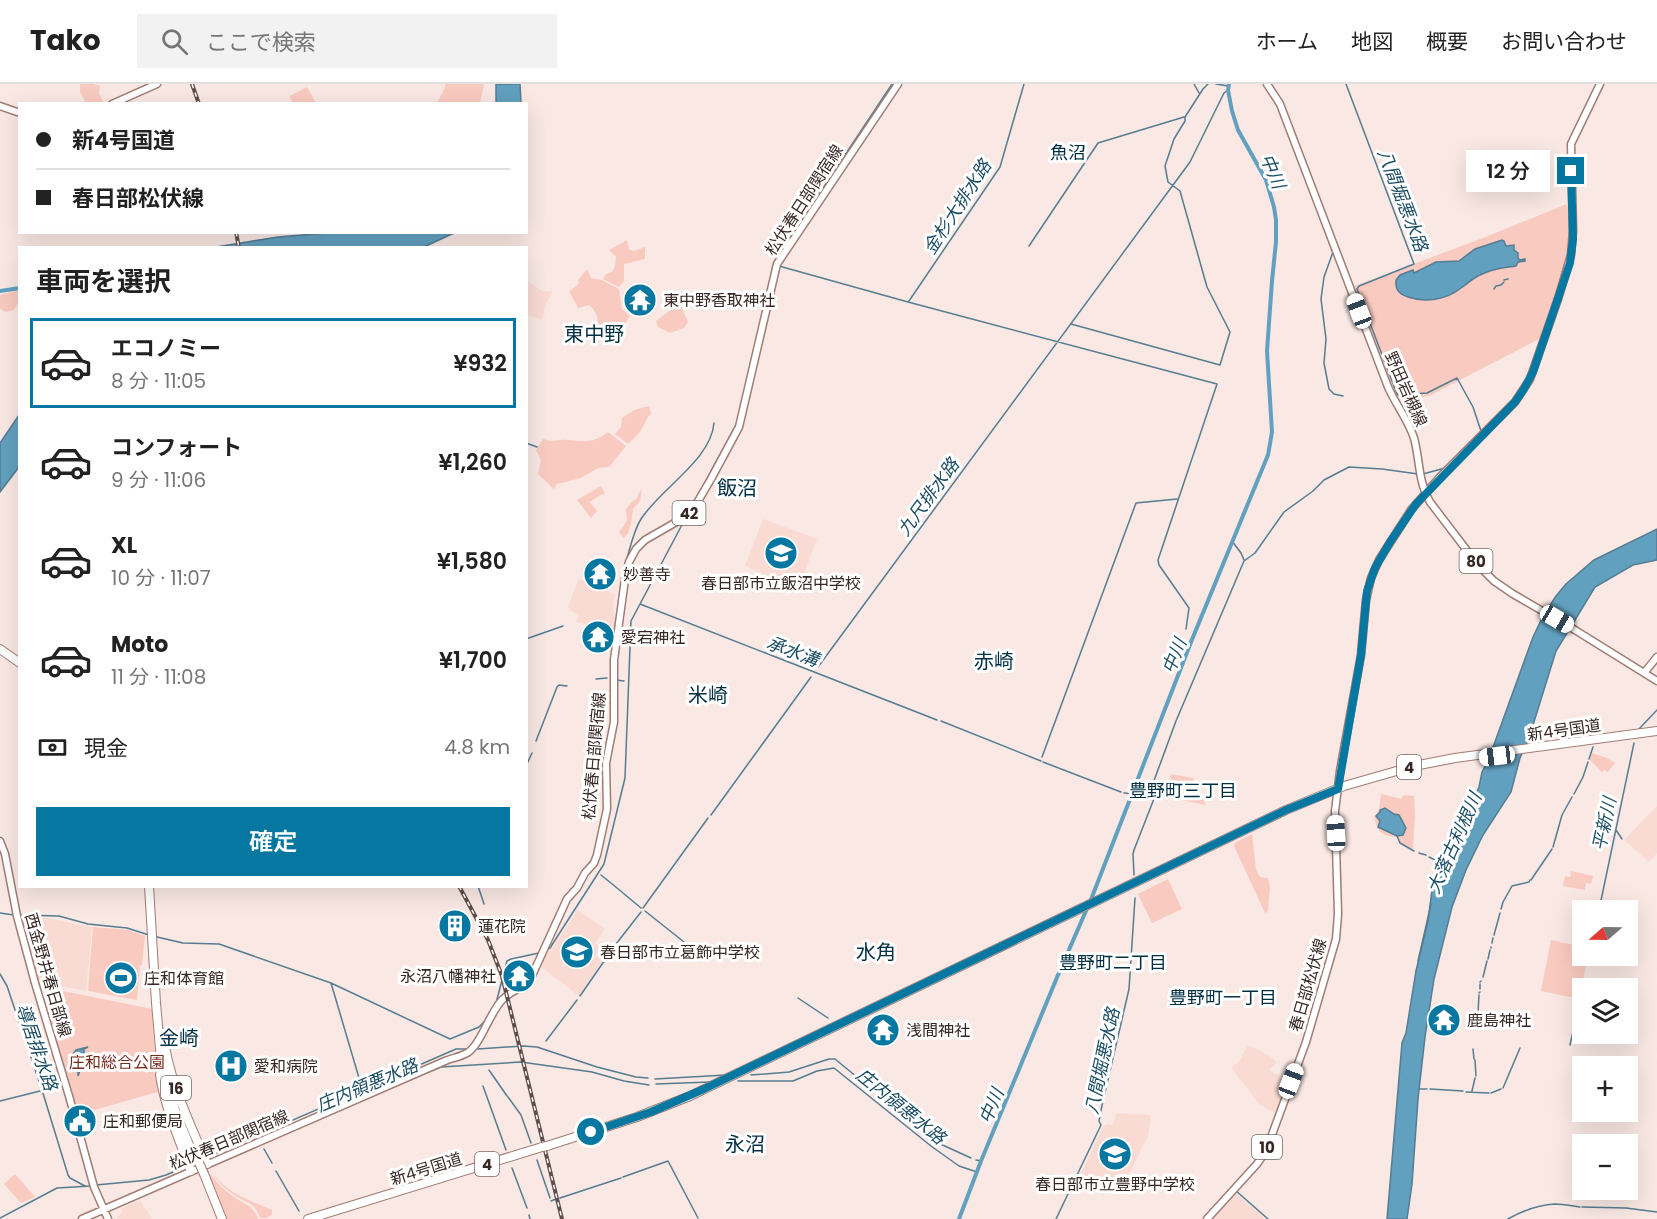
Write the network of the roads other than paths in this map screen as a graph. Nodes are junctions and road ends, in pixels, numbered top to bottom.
1 (157, 84) edge
2 (898, 84) edge
3 (1266, 84) edge
4 (1600, 84) edge
5 (116, 102) edge
6 (0, 106) edge
7 (18, 112) edge
8 (1425, 493) junction
9 (0, 650) edge
10 (1657, 657) edge
11 (18, 664) edge
12 (1644, 674) junction
13 (1657, 681) edge
14 (1657, 733) edge
15 (1337, 791) junction
16 (0, 841) edge
17 (151, 888) edge
18 (154, 935) junction
19 (545, 1148) junction
20 (197, 1162) junction
21 (103, 1210) junction
22 (336, 1210) junction
23 (82, 1219) edge
24 (108, 1219) edge
25 (220, 1219) edge
26 (303, 1219) edge
27 (308, 1219) edge
28 (320, 1219) edge
29 (1207, 1219) edge

1 - 5 main road
2 - 20 main road, 松伏春日部関宿線 / 42
3 - 8 main road, 野田岩槻線 / 80
4 - 8 main road, 春日部松伏線 / 10
6 - 7 main road
8 - 12 main road, 野田岩槻線 / 80
8 - 15 main road, 春日部松伏線 / 10
9 - 11 highway
10 - 12 main road
12 - 13 main road, 野田岩槻線 / 80
14 - 15 highway, 新4号国道 / 4
15 - 19 highway, 新4号国道 / 4
15 - 29 main road, 春日部松伏線 / 10
16 - 21 main road, 西金野井春日部線
17 - 18 highway, 16
18 - 20 highway, 16
18 - 20 highway, 16
19 - 22 highway, 新4号国道 / 4
19 - 28 highway, 新4号国道 / 4
20 - 21 main road, 松伏春日部関宿線 / 42
20 - 25 highway, 16, bridge
21 - 23 main road, 松伏春日部関宿線 / 42
21 - 24 main road, 西金野井春日部線
22 - 26 highway
22 - 27 highway, 新4号国道 / 4

